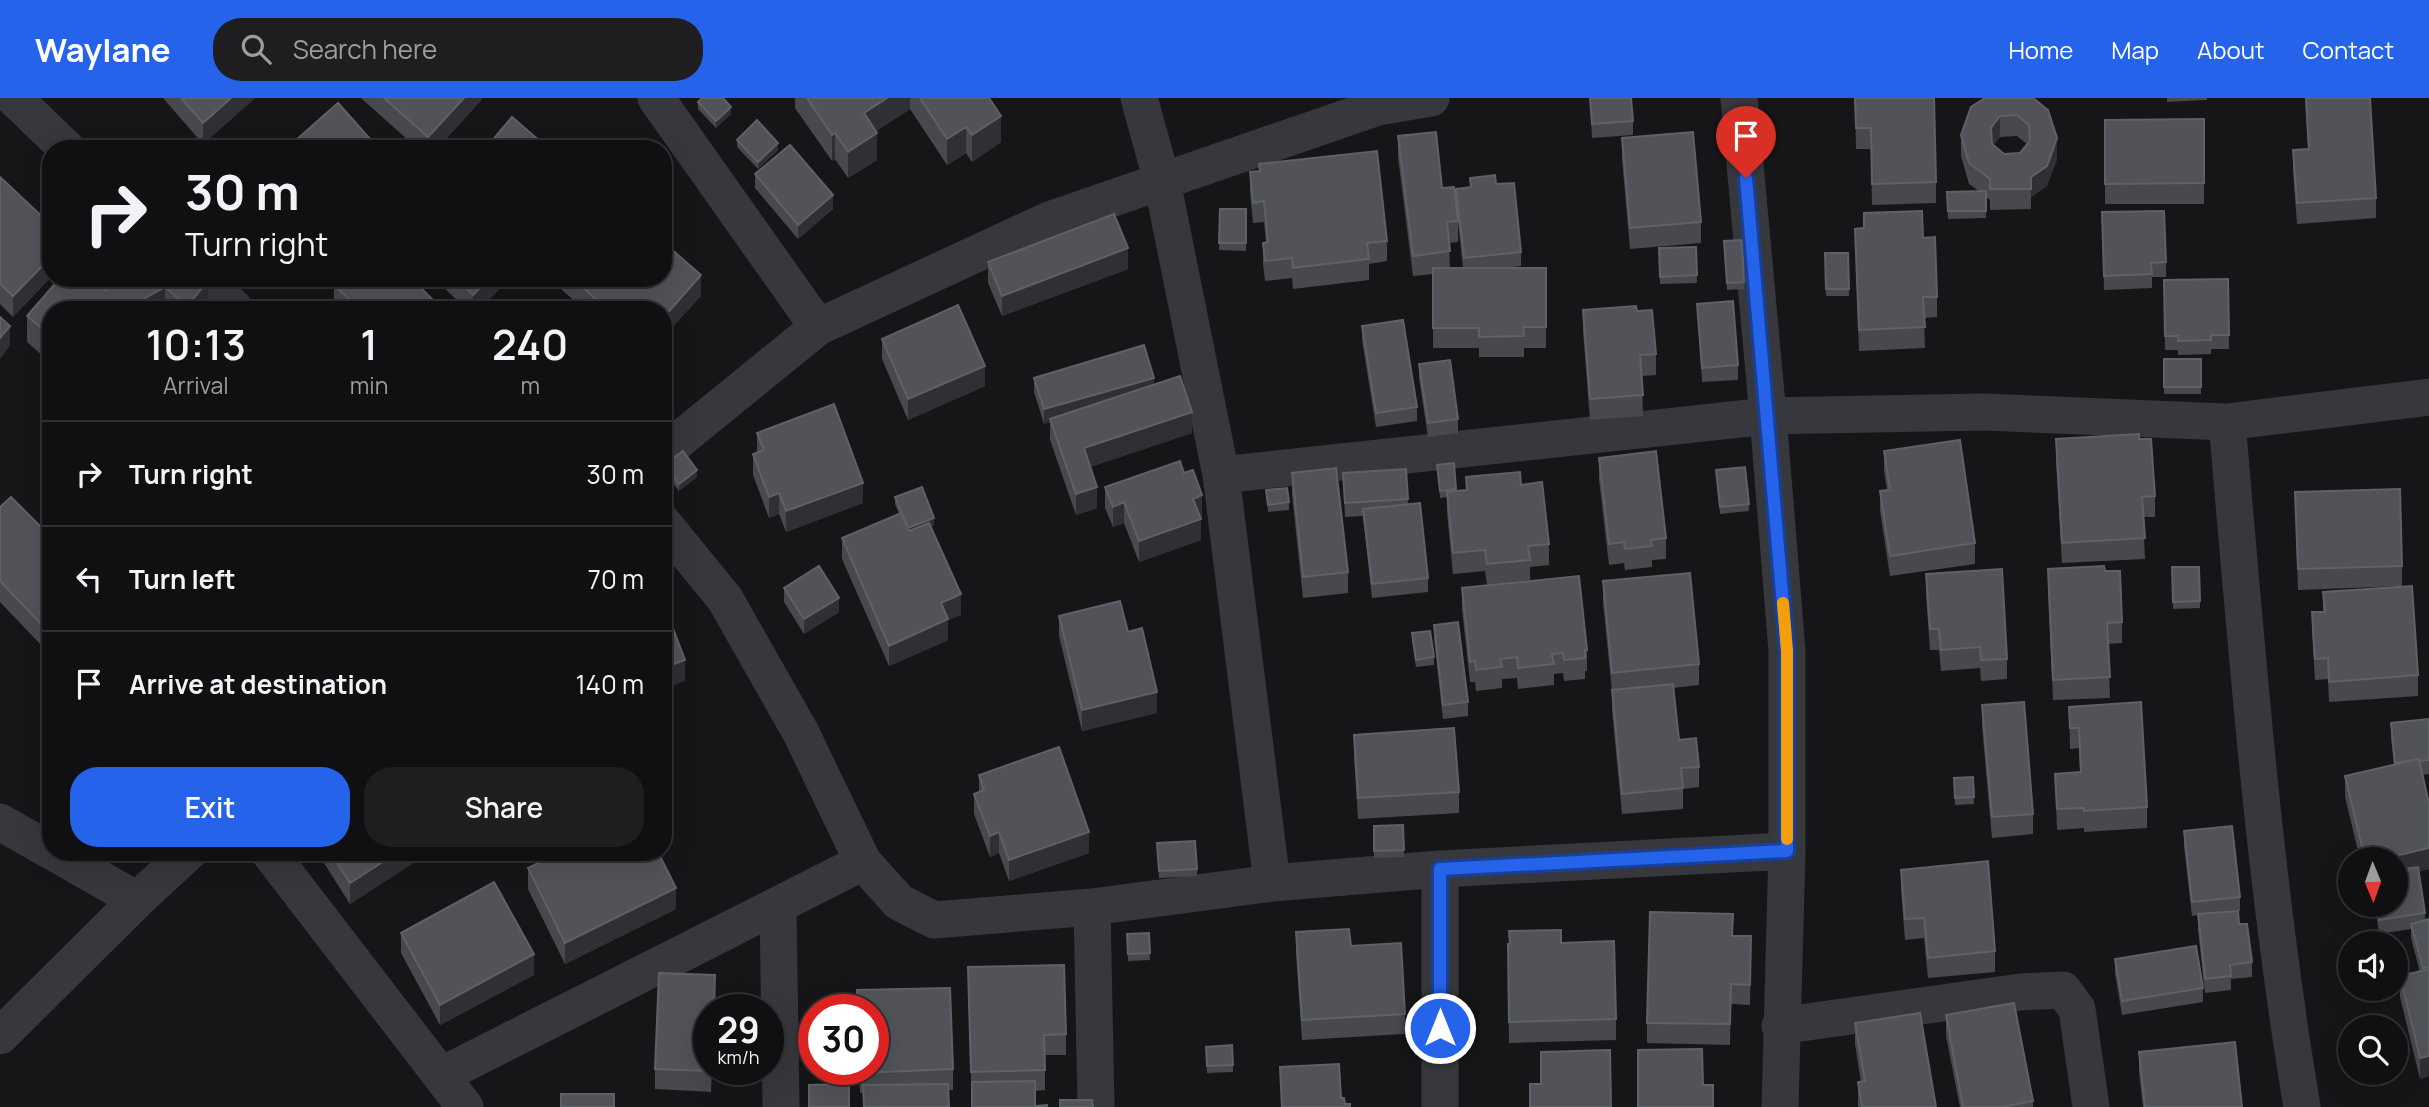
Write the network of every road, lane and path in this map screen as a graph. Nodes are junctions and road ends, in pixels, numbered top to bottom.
1 (14, 98) edge
2 (656, 98) edge
3 (1139, 98) edge
4 (1431, 98) edge
5 (1739, 98) edge
6 (58, 140) edge
7 (1162, 181) junction
8 (212, 287) edge
9 (227, 301) edge
10 (818, 327) junction
11 (2429, 397) edge
12 (1768, 416) junction
13 (2227, 422) junction
14 (672, 446) edge
15 (1222, 475) junction
16 (672, 534) edge
17 (0, 822) edge
18 (42, 845) edge
19 (1787, 851) junction
20 (69, 861) edge
21 (179, 861) edge
22 (276, 861) edge
23 (863, 862) junction
24 (1440, 869) junction
25 (1272, 883) junction
26 (137, 900) junction
27 (778, 906) junction
28 (1092, 907) junction
29 (1780, 1026) junction
30 (0, 1036) edge
31 (442, 1075) junction
32 (465, 1107) edge
33 (781, 1107) edge
34 (1096, 1107) edge
35 (1440, 1107) edge
36 (1780, 1107) edge
37 (2091, 1107) edge
38 (2302, 1107) edge

1 - 6 street
2 - 10 street
3 - 7 street
4 - 7 street
5 - 12 street
7 - 10 street
7 - 15 street
8 - 9 street
10 - 14 street
11 - 13 street
12 - 13 street
12 - 15 street
12 - 19 street
13 - 38 street
15 - 25 street
16 - 23 street
17 - 18 street
19 - 24 street
19 - 29 street
20 - 26 street
21 - 26 street
22 - 31 street
23 - 27 street
23 - 28 street
24 - 25 street
24 - 35 street
25 - 28 street
26 - 30 street
27 - 31 street
27 - 33 street
28 - 34 street
29 - 36 street
29 - 37 street
31 - 32 street

